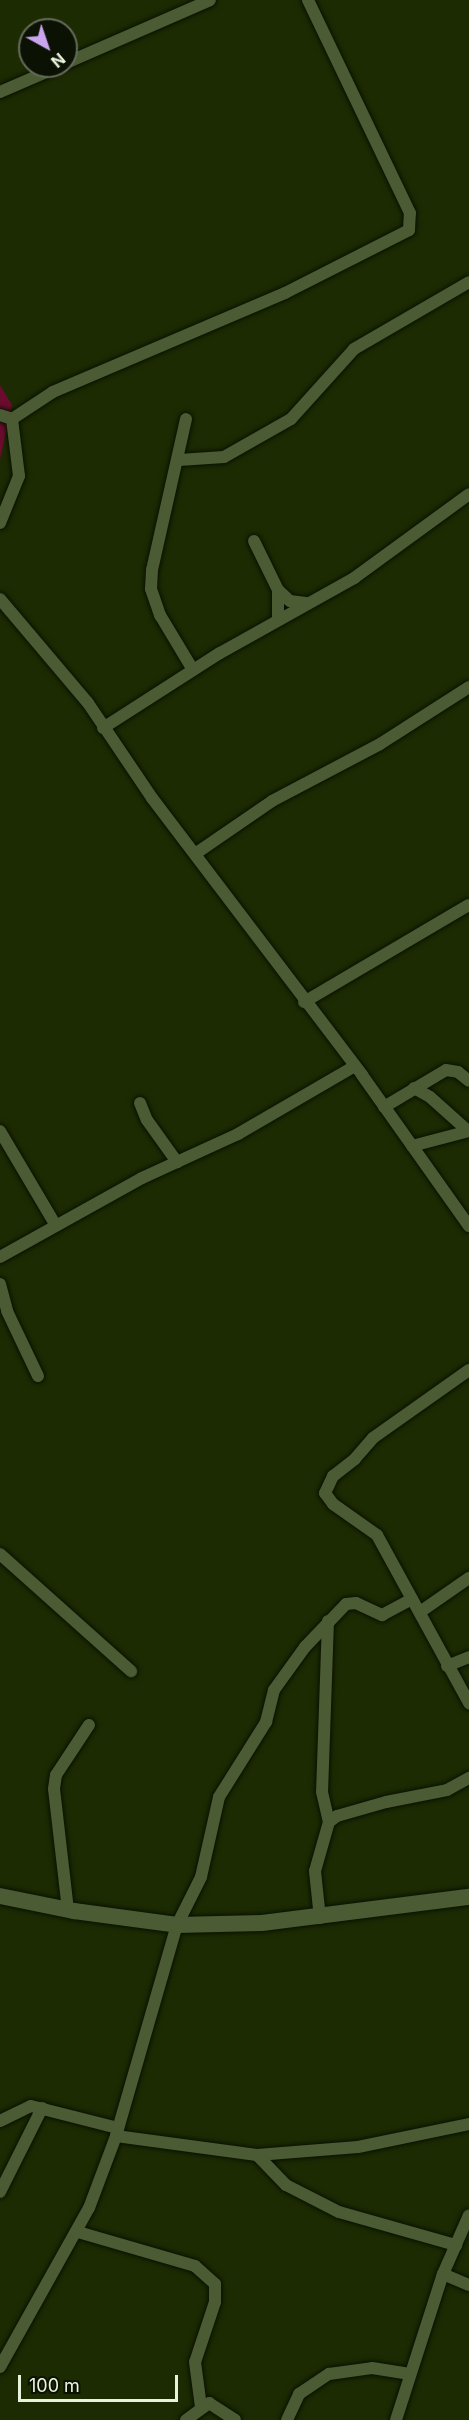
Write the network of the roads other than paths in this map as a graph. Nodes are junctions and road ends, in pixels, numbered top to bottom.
1 (210, 0) edge
2 (308, 0) edge
3 (78, 58) edge
4 (32, 78) edge
5 (0, 92) edge
6 (469, 282) edge
7 (6, 417) edge
8 (186, 419) dead end
9 (180, 460) junction
10 (469, 494) edge
11 (0, 524) edge
12 (254, 541) dead end
13 (278, 590) junction
14 (0, 599) edge
15 (306, 603) junction
16 (278, 620) junction
17 (193, 670) junction
18 (469, 687) edge
19 (104, 728) junction
20 (195, 854) junction
21 (469, 905) edge
22 (303, 1002) junction
23 (355, 1066) junction
24 (469, 1081) edge
25 (414, 1088) junction
26 (140, 1102) dead end
27 (384, 1107) junction
28 (0, 1131) edge
29 (469, 1131) edge
30 (412, 1146) junction
31 (177, 1162) junction
32 (55, 1224) junction
33 (469, 1226) edge
34 (0, 1257) edge
35 (0, 1284) edge
36 (469, 1370) edge
37 (38, 1376) dead end
38 (0, 1554) edge
39 (469, 1578) edge
40 (412, 1599) junction
41 (420, 1612) junction
42 (328, 1621) junction
43 (469, 1657) edge
44 (447, 1666) junction
45 (131, 1671) dead end
46 (469, 1703) edge
47 (89, 1725) dead end
48 (469, 1778) edge
49 (329, 1822) junction
50 (0, 1896) edge
51 (469, 1897) edge
52 (68, 1910) junction
53 (320, 1918) junction
54 (177, 1925) junction
55 (42, 2108) junction
56 (0, 2121) edge
57 (469, 2124) edge
58 (117, 2132) junction
59 (257, 2155) junction
60 (0, 2192) edge
61 (469, 2215) edge
62 (78, 2232) junction
63 (456, 2245) junction
64 (443, 2274) junction
65 (469, 2285) edge
66 (0, 2367) edge
67 (409, 2374) junction
68 (201, 2407) junction
69 (186, 2420) edge
70 (235, 2420) edge
71 (287, 2420) edge
72 (396, 2420) edge

1 - 3 street
2 - 7 street
4 - 5 street
6 - 9 street
7 - 11 street
8 - 9 street
9 - 17 street
10 - 15 street
12 - 13 street
13 - 15 street
13 - 16 street
14 - 19 street
15 - 16 street
16 - 17 street
17 - 19 street
18 - 20 street
19 - 20 street
20 - 22 street
21 - 22 street
22 - 23 street
23 - 27 street
23 - 31 street
24 - 25 street
25 - 27 street
25 - 29 street
26 - 31 street
27 - 30 street
28 - 32 street
29 - 30 street
30 - 33 street
31 - 32 street
32 - 34 street
35 - 37 street
36 - 40 street
38 - 45 street
39 - 41 street
40 - 41 street
40 - 42 street
41 - 44 street
42 - 49 street
42 - 54 street
43 - 44 street
44 - 46 street
47 - 52 street
48 - 49 street
49 - 53 street
50 - 52 street
51 - 53 street
52 - 54 street
53 - 54 street
54 - 58 street
55 - 56 street
55 - 58 street
55 - 60 street
57 - 59 street
58 - 59 street
58 - 62 street
59 - 63 street
61 - 63 street
62 - 66 street
62 - 68 street
63 - 64 street
64 - 65 street
64 - 67 street
67 - 71 street
67 - 72 street
68 - 69 street
68 - 70 street

